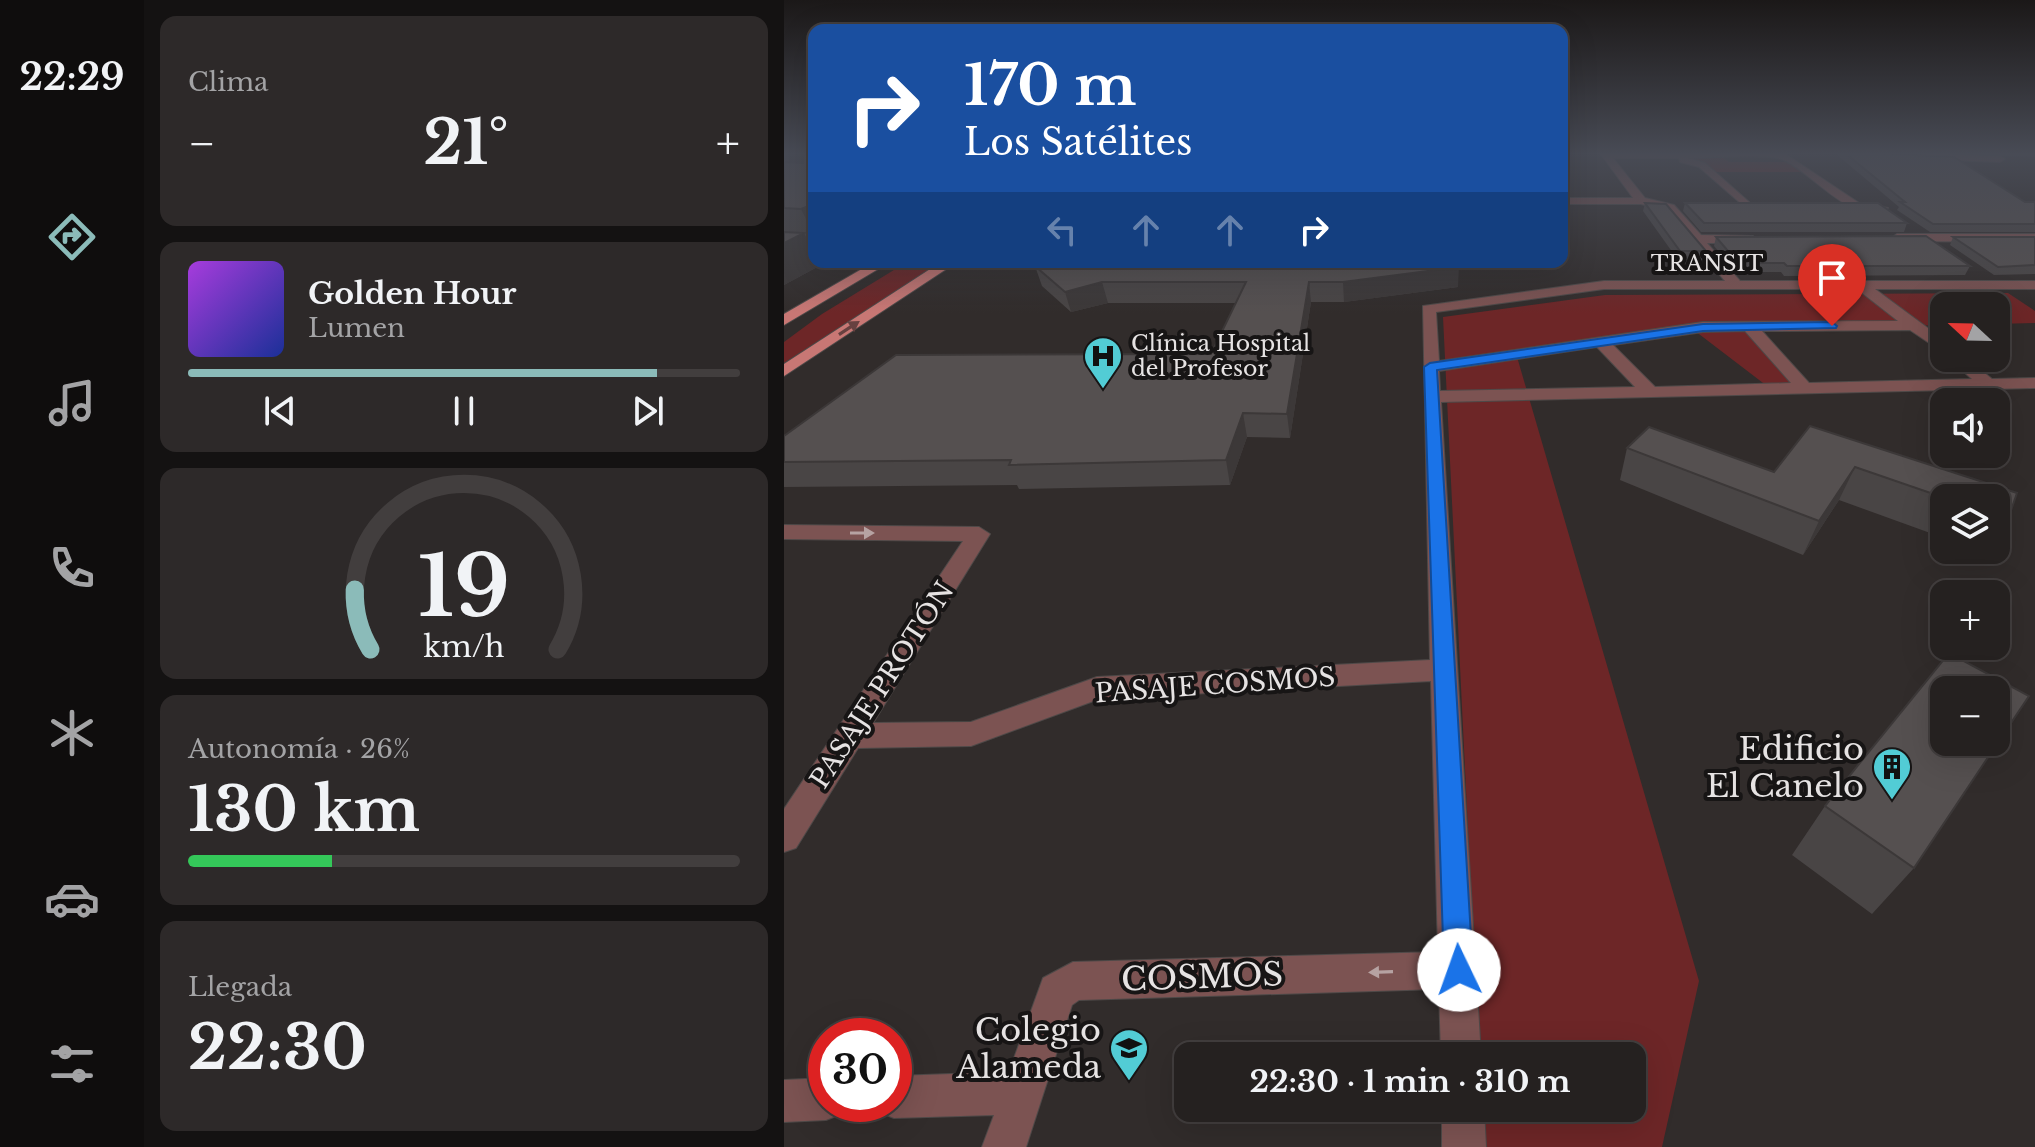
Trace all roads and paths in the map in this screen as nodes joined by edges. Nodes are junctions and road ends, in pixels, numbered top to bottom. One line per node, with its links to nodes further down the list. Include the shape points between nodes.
1 (1668, 207): 8 (street)
2 (1880, 207): 3 (street)
3 (1890, 214)
4 (1902, 222): 6 (street)
5 (1880, 238): 6 (street)
6 (1926, 238): 7 (street); 10 (street)
7 (2035, 238)
8 (1697, 239): 9 (street); 14 (street)
9 (1758, 239)
10 (1949, 254)
11 (873, 268): 18 (main road)
12 (941, 268): 24 (main road, one-way to 12)
13 (1972, 270): 16 (street)
14 (1736, 285): 15 (street, TRANSIT); 23 (street, TRANSIT, via 1604,285 1428,309)
15 (1860, 285): 16 (street, TRANSIT); 19 (street)
16 (1994, 285): 17 (street, TRANSIT)
17 (2035, 285)
18 (784, 320)
19 (1915, 325): 20 (street); 21 (street)
20 (1749, 326): 22 (street); 28 (street)
21 (1930, 337)
22 (1599, 340): 23 (street); 29 (street)
23 (1430, 367): 30 (street)
24 (784, 371)
25 (1973, 372): 26 (street)
26 (1987, 383): 27 (street); 28 (street)
27 (2035, 383)
28 (1804, 388): 29 (street)
29 (1650, 392): 30 (street)
30 (1431, 397): 32 (street)
31 (784, 532): 33 (street, PASAJE PROTÓN, one-way to 33, via 979,534)
32 (1445, 670): 33 (street, PASAJE COSMOS, via 1097,688 971,734); 35 (street)
33 (849, 736): 34 (street, PASAJE PROTÓN)
34 (784, 837)
35 (1459, 970): 36 (street); 37 (street, COSMOS, one-way to 37, via 1073,981 1057,992)
36 (1461, 1042)
37 (1021, 1093): 38 (street); 42 (street, COSMOS)
38 (912, 1096)
39 (808, 1100): 40 (street)
40 (784, 1101)
41 (1463, 1122): 43 (street)
42 (1004, 1147)
43 (1464, 1147)

